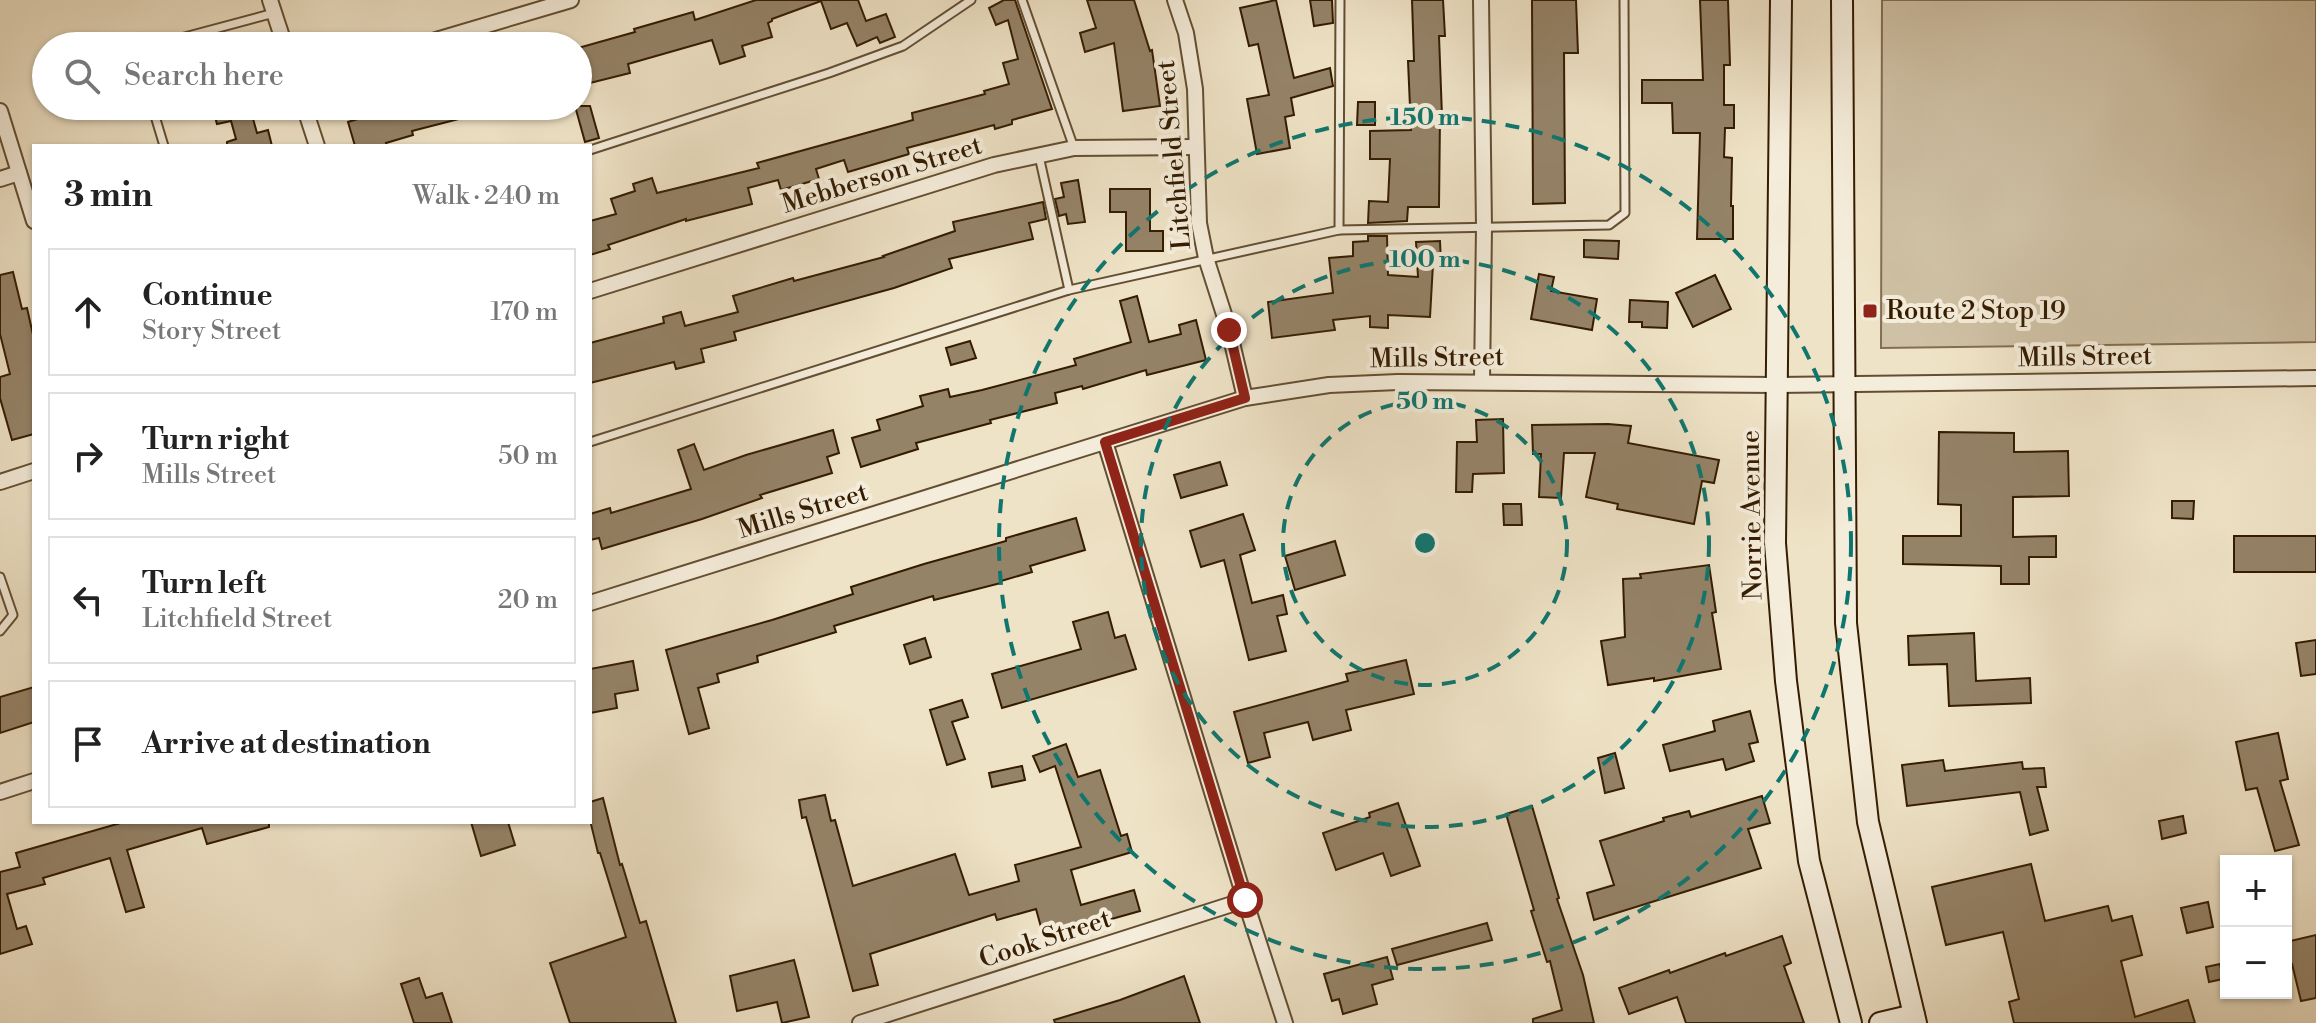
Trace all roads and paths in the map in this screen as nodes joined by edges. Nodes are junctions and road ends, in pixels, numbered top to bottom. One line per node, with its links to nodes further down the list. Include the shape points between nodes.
1 (571, 0): 13 (street)
2 (971, 0): 21 (lane, via 903,46)
3 (1022, 0): 20 (lane)
4 (1175, 0): 19 (street, Litchfield Street, via 1195,89)
5 (1340, 0): 27 (lane)
6 (1481, 0): 26 (street)
7 (1624, 0): 26 (lane, via 1625,213 1609,225)
8 (1781, 0): 34 (main road, Norrie Avenue)
9 (1842, 0): 33 (main road)
10 (272, 6): 11 (lane); 12 (street)
11 (193, 32)
12 (280, 32)
13 (463, 32)
14 (0, 111): 23 (street)
15 (156, 120): 17 (lane)
16 (309, 120): 18 (street)
17 (163, 144)
18 (316, 144)
19 (1196, 147): 20 (street, Mebberson Street); 28 (street, Litchfield Street)
20 (1074, 148): 22 (street, Mebberson Street)
21 (592, 149)
22 (1039, 155): 29 (street, Mebberson Street); 30 (lane)
23 (19, 173): 24 (street); 25 (street)
24 (0, 179)
25 (32, 215)
26 (1484, 227): 27 (lane); 32 (street)
27 (1339, 230): 28 (lane)
28 (1206, 258): 30 (lane); 35 (street, Litchfield Street)
29 (592, 290)
30 (1069, 290): 36 (lane)
31 (2316, 378): 33 (street, Mills Street)
32 (1482, 381): 34 (street, Mills Street); 35 (street, Mills Street, via 1329,385)
33 (1845, 384): 34 (street, Mills Street); 46 (main road, via 1847,638 1868,822)
34 (1777, 385): 49 (main road, Norrie Avenue, via 1775,543 1786,681 1809,861)
35 (1245, 398): 37 (street, Mills Street)
36 (592, 441)
37 (1105, 442): 41 (street, Mills Street); 45 (street)
38 (32, 472): 39 (street)
39 (0, 482)
40 (0, 577): 42 (lane, via 13,615)
41 (592, 602)
42 (0, 631)
43 (32, 782): 44 (street)
44 (0, 792)
45 (1245, 900): 47 (street, Cook Street); 48 (street)
46 (1915, 1019): 50 (main road)
47 (860, 1023)
48 (1285, 1023)
49 (1851, 1023)
50 (1880, 1023)

